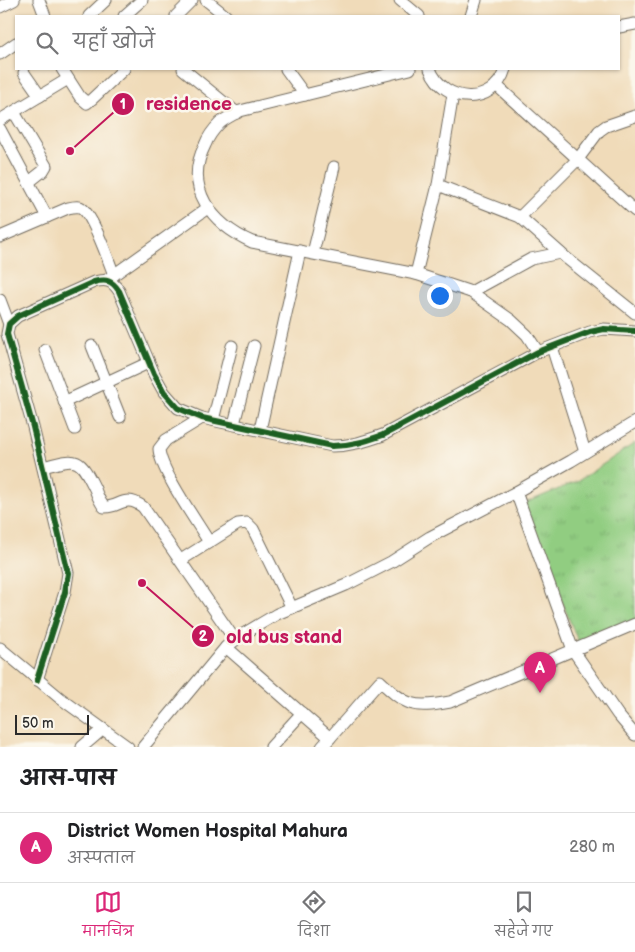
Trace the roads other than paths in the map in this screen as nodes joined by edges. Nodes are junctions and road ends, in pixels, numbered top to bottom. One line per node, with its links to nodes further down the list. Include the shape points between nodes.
1 (14, 0): 9 (street)
2 (39, 0): 10 (street)
3 (106, 0): 11 (street)
4 (142, 0): 12 (street)
5 (192, 0): 13 (street)
6 (206, 0): 14 (street)
7 (400, 0): 15 (street)
8 (476, 0): 16 (street)
9 (0, 7)
10 (44, 15)
11 (90, 15)
12 (125, 15)
13 (177, 15)
14 (225, 15)
15 (417, 15)
16 (471, 15)
17 (635, 24): 18 (street)
18 (620, 27)
19 (15, 44): 20 (street)
20 (0, 54)
21 (123, 70): 27 (street, via 86,103)
22 (184, 70): 34 (street)
23 (287, 70): 31 (street)
24 (406, 70): 31 (street)
25 (431, 70): 30 (street, via 437,82)
26 (504, 70): 29 (street)
27 (66, 72): 32 (street)
28 (24, 73): 32 (street)
29 (496, 85): 30 (street, via 472,97); 38 (street)
30 (453, 94): 41 (street)
31 (305, 95): 34 (street)
32 (40, 96): 33 (street)
33 (14, 112): 36 (street); 40 (street, via 46,166)
34 (237, 113): 42 (street, via 220,122 198,157 197,185)
35 (635, 116): 38 (street, via 599,131)
36 (0, 120)
37 (0, 129): 40 (street)
38 (578, 159): 43 (street); 45 (street)
39 (334, 167): 49 (street)
40 (29, 182): 44 (street)
41 (438, 185): 45 (street); 50 (street)
42 (209, 207): 47 (street, via 214,216 252,242); 51 (street)
43 (635, 211)
44 (47, 217): 46 (street); 51 (street, via 68,208 78,206 83,209 91,219)
45 (520, 218): 48 (street)
46 (0, 237)
47 (300, 251): 49 (street); 71 (street)
48 (560, 253): 52 (street, via 531,259); 54 (street)
49 (313, 254): 50 (street)
50 (416, 274): 52 (street)
51 (111, 278): 55 (street, via 90,283 18,316); 63 (street)
52 (471, 292): 62 (street, via 511,320 527,335)
53 (0, 300): 55 (street)
54 (635, 313)
55 (9, 324): 73 (street, via 7,334)
56 (635, 331): 60 (street, via 590,332)
57 (92, 346): 64 (street)
58 (232, 346): 67 (street)
59 (254, 346): 69 (street)
60 (552, 347): 62 (street); 72 (street)
61 (45, 350): 65 (street)
62 (538, 352): 71 (street, via 384,435 363,442 332,446)
63 (148, 363): 64 (street); 67 (street, via 170,401 178,408)
64 (106, 383): 65 (street); 66 (street)
65 (64, 402): 70 (street)
66 (120, 417)
67 (207, 419): 69 (street); 75 (street, via 166,440 159,449 176,489)
68 (635, 422): 72 (street)
69 (234, 424): 71 (street)
70 (75, 429)
71 (260, 430)
72 (585, 452): 74 (street)
73 (43, 467): 76 (street, via 75,461 87,473 102,505 108,507 128,500 136,502 149,514); 82 (street, via 68,573)
74 (516, 492): 77 (street, via 346,585); 81 (street)
75 (209, 542): 76 (street); 77 (street, via 238,524 250,525)
76 (180, 560): 79 (street)
77 (292, 608): 79 (street, via 256,625)
78 (635, 624): 81 (street)
79 (231, 644): 83 (street); 90 (street)
80 (0, 648): 82 (street)
81 (573, 650): 85 (street); 87 (street, via 450,702 428,706 407,702 380,681)
82 (37, 680): 84 (street)
83 (302, 713): 87 (street); 91 (street)
84 (102, 729): 86 (street); 88 (street)
85 (635, 735)
86 (116, 742): 89 (street)
87 (326, 743)
88 (82, 747)
89 (128, 747)
90 (143, 747)
91 (271, 747)

